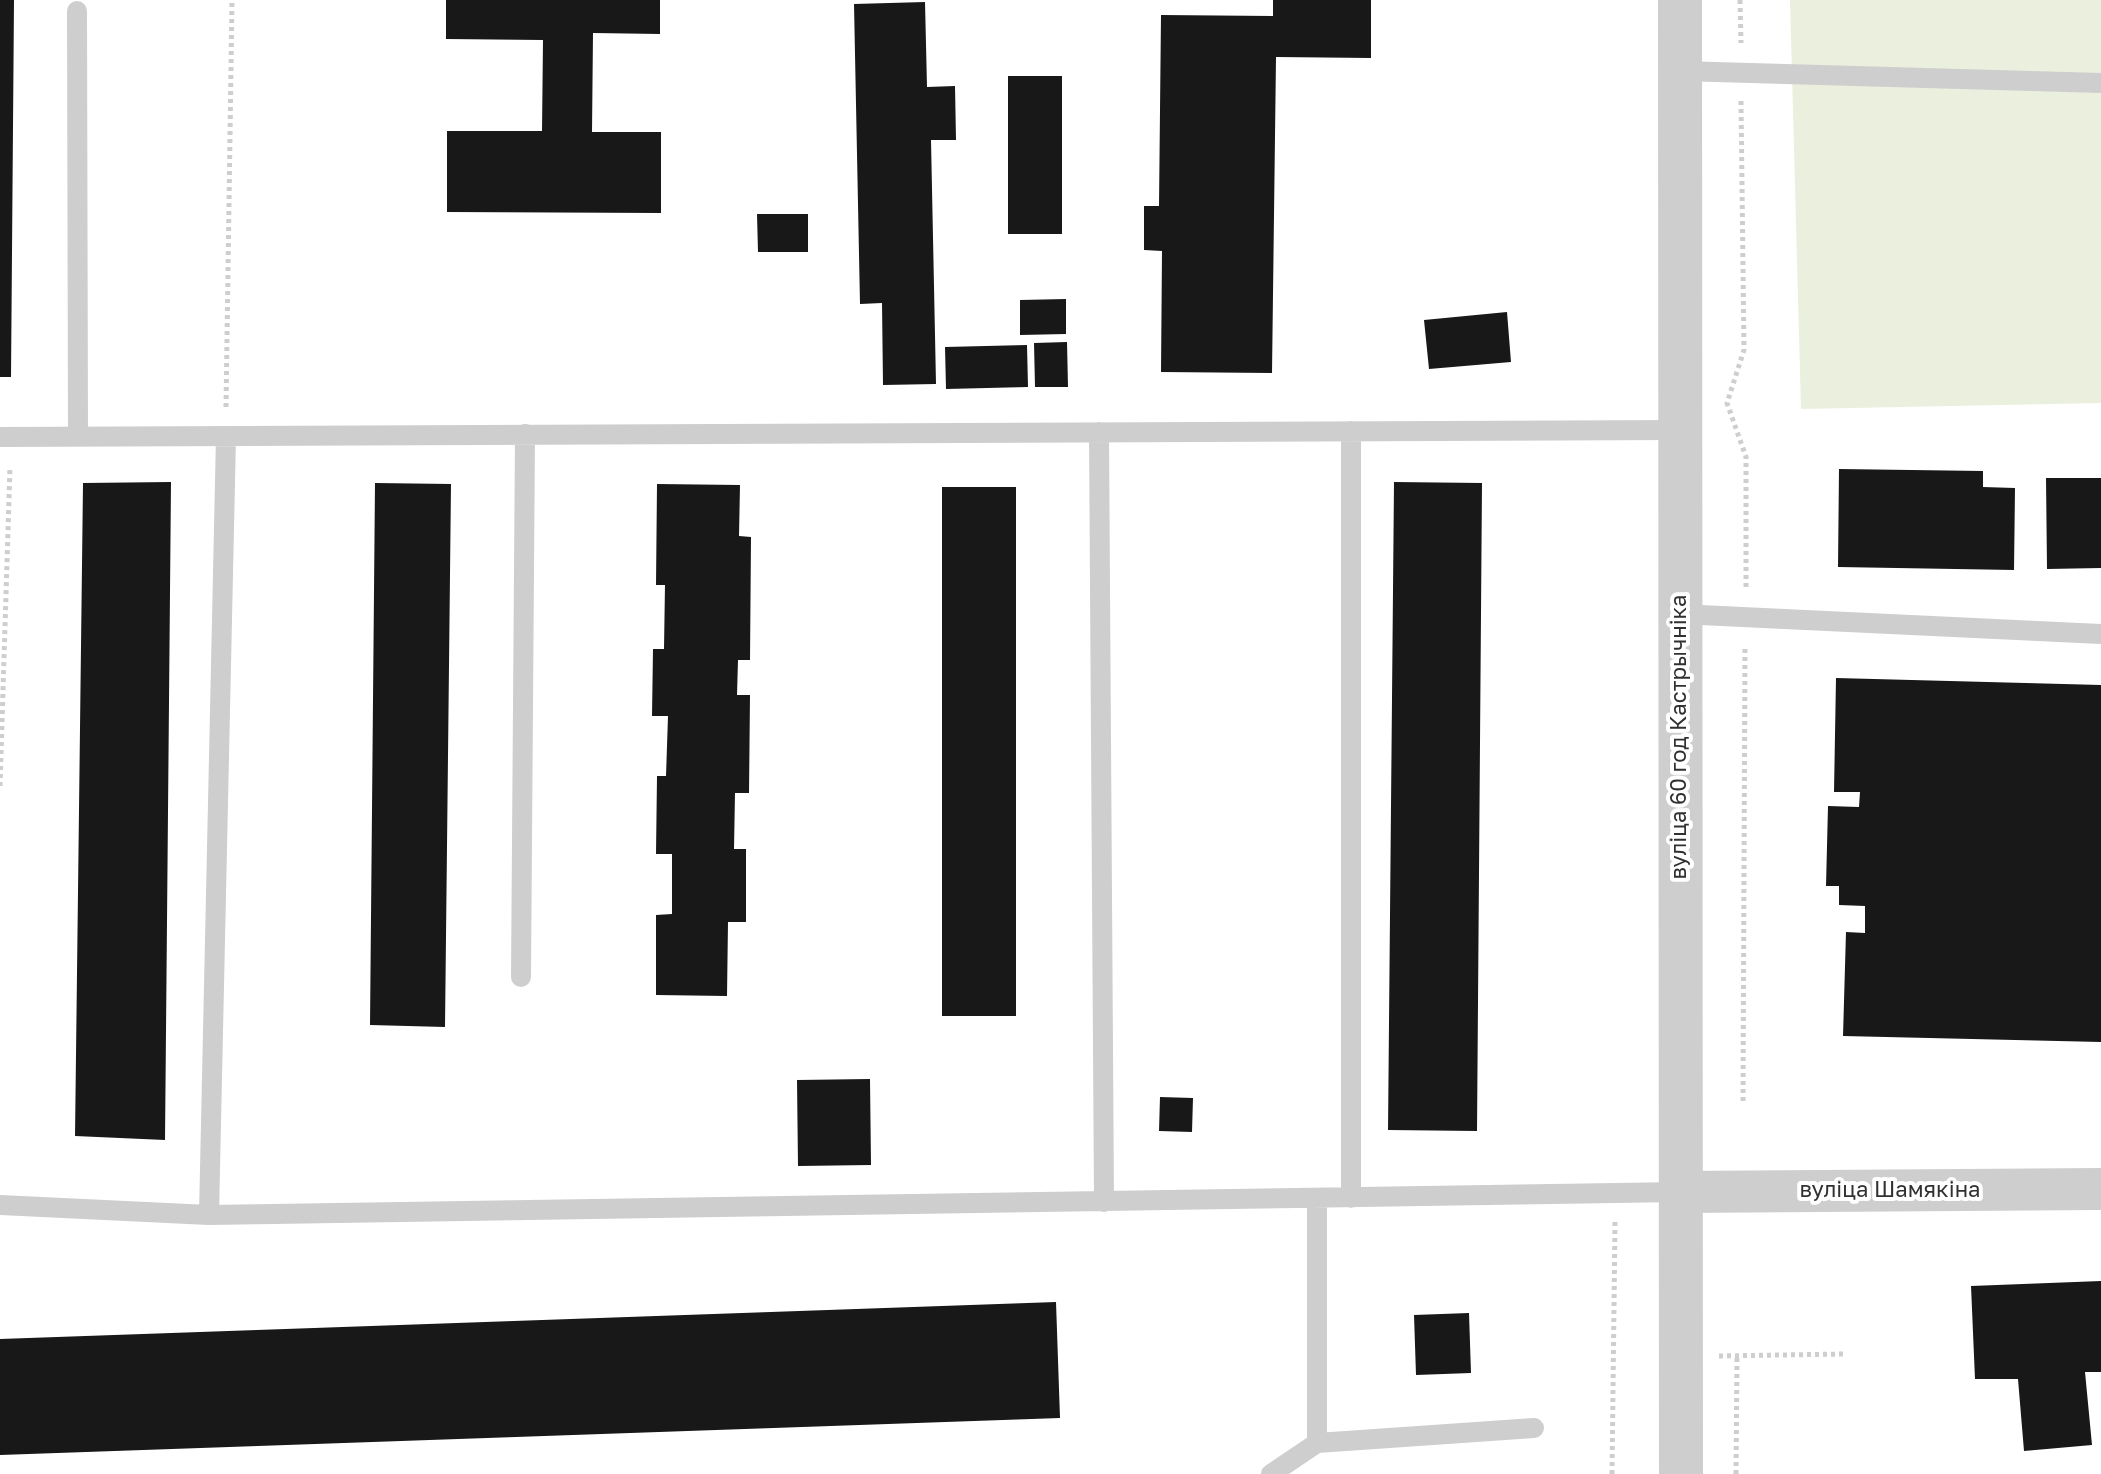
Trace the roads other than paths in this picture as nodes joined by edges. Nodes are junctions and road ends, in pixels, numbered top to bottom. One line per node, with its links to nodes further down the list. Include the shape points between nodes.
1 (1680, 0): 3 (street, вуліца 60 год Кастрычніка)
2 (77, 11): 9 (lane)
3 (1680, 71): 4 (lane); 5 (street, вуліца 60 год Кастрычніка)
4 (2101, 83)
5 (1680, 430): 6 (lane); 12 (street, вуліца 60 год Кастрычніка)
6 (1351, 431): 7 (lane); 17 (lane)
7 (1099, 432): 8 (lane); 19 (lane)
8 (525, 434): 10 (lane); 14 (lane)
9 (78, 436): 10 (lane); 11 (lane)
10 (226, 436): 21 (lane)
11 (5, 437)
12 (1679, 614): 13 (lane); 16 (street, вуліца 60 год Кастрычніка)
13 (2101, 634)
14 (521, 977)
15 (2101, 1189): 16 (street, вуліца Шамякіна)
16 (1679, 1192): 17 (lane); 25 (street, вуліца 60 год Кастрычніка)
17 (1351, 1198): 18 (lane)
18 (1317, 1199): 19 (lane); 23 (lane)
19 (1104, 1202): 21 (lane)
20 (0, 1205): 21 (lane)
21 (209, 1215)
22 (1534, 1428): 23 (lane)
23 (1317, 1443): 24 (lane)
24 (1271, 1474)
25 (1681, 1474)

